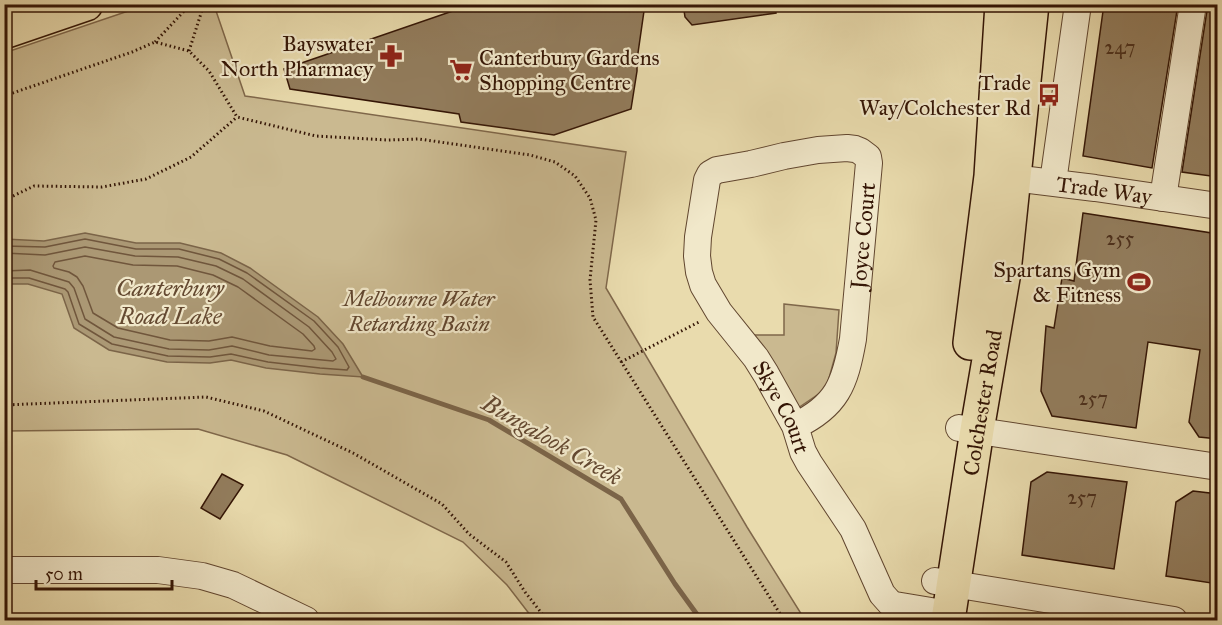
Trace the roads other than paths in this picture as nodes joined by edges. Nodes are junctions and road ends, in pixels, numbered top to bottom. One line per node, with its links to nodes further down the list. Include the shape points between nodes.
1 (86, 4): 6 (main road)
2 (1002, 4): 8 (main road, Colchester Road)
3 (1032, 4): 8 (main road, Colchester Road)
4 (1078, 4): 9 (street)
5 (1192, 4): 10 (street)
6 (4, 32)
7 (735, 167): 12 (street, Skye Court, via 717,170 707,180 697,256 699,272 719,312 756,358); 12 (street, Joyce Court, via 818,150 857,153 853,339 846,376 832,400)
8 (1003, 177): 9 (street, Trade Way); 13 (main road, Colchester Road, via 1004,272)
9 (1053, 182): 10 (street, Trade Way)
10 (1163, 198): 11 (street, Trade Way)
11 (1218, 206)
12 (795, 426): 16 (street, Skye Court, via 803,452 853,529 886,600 895,605)
13 (968, 429): 14 (street); 16 (main road, Colchester Road)
14 (1218, 467)
15 (4, 570): 17 (street, via 158,570 202,576 233,585)
16 (941, 605): 18 (street)
17 (306, 621)
18 (1174, 621)

